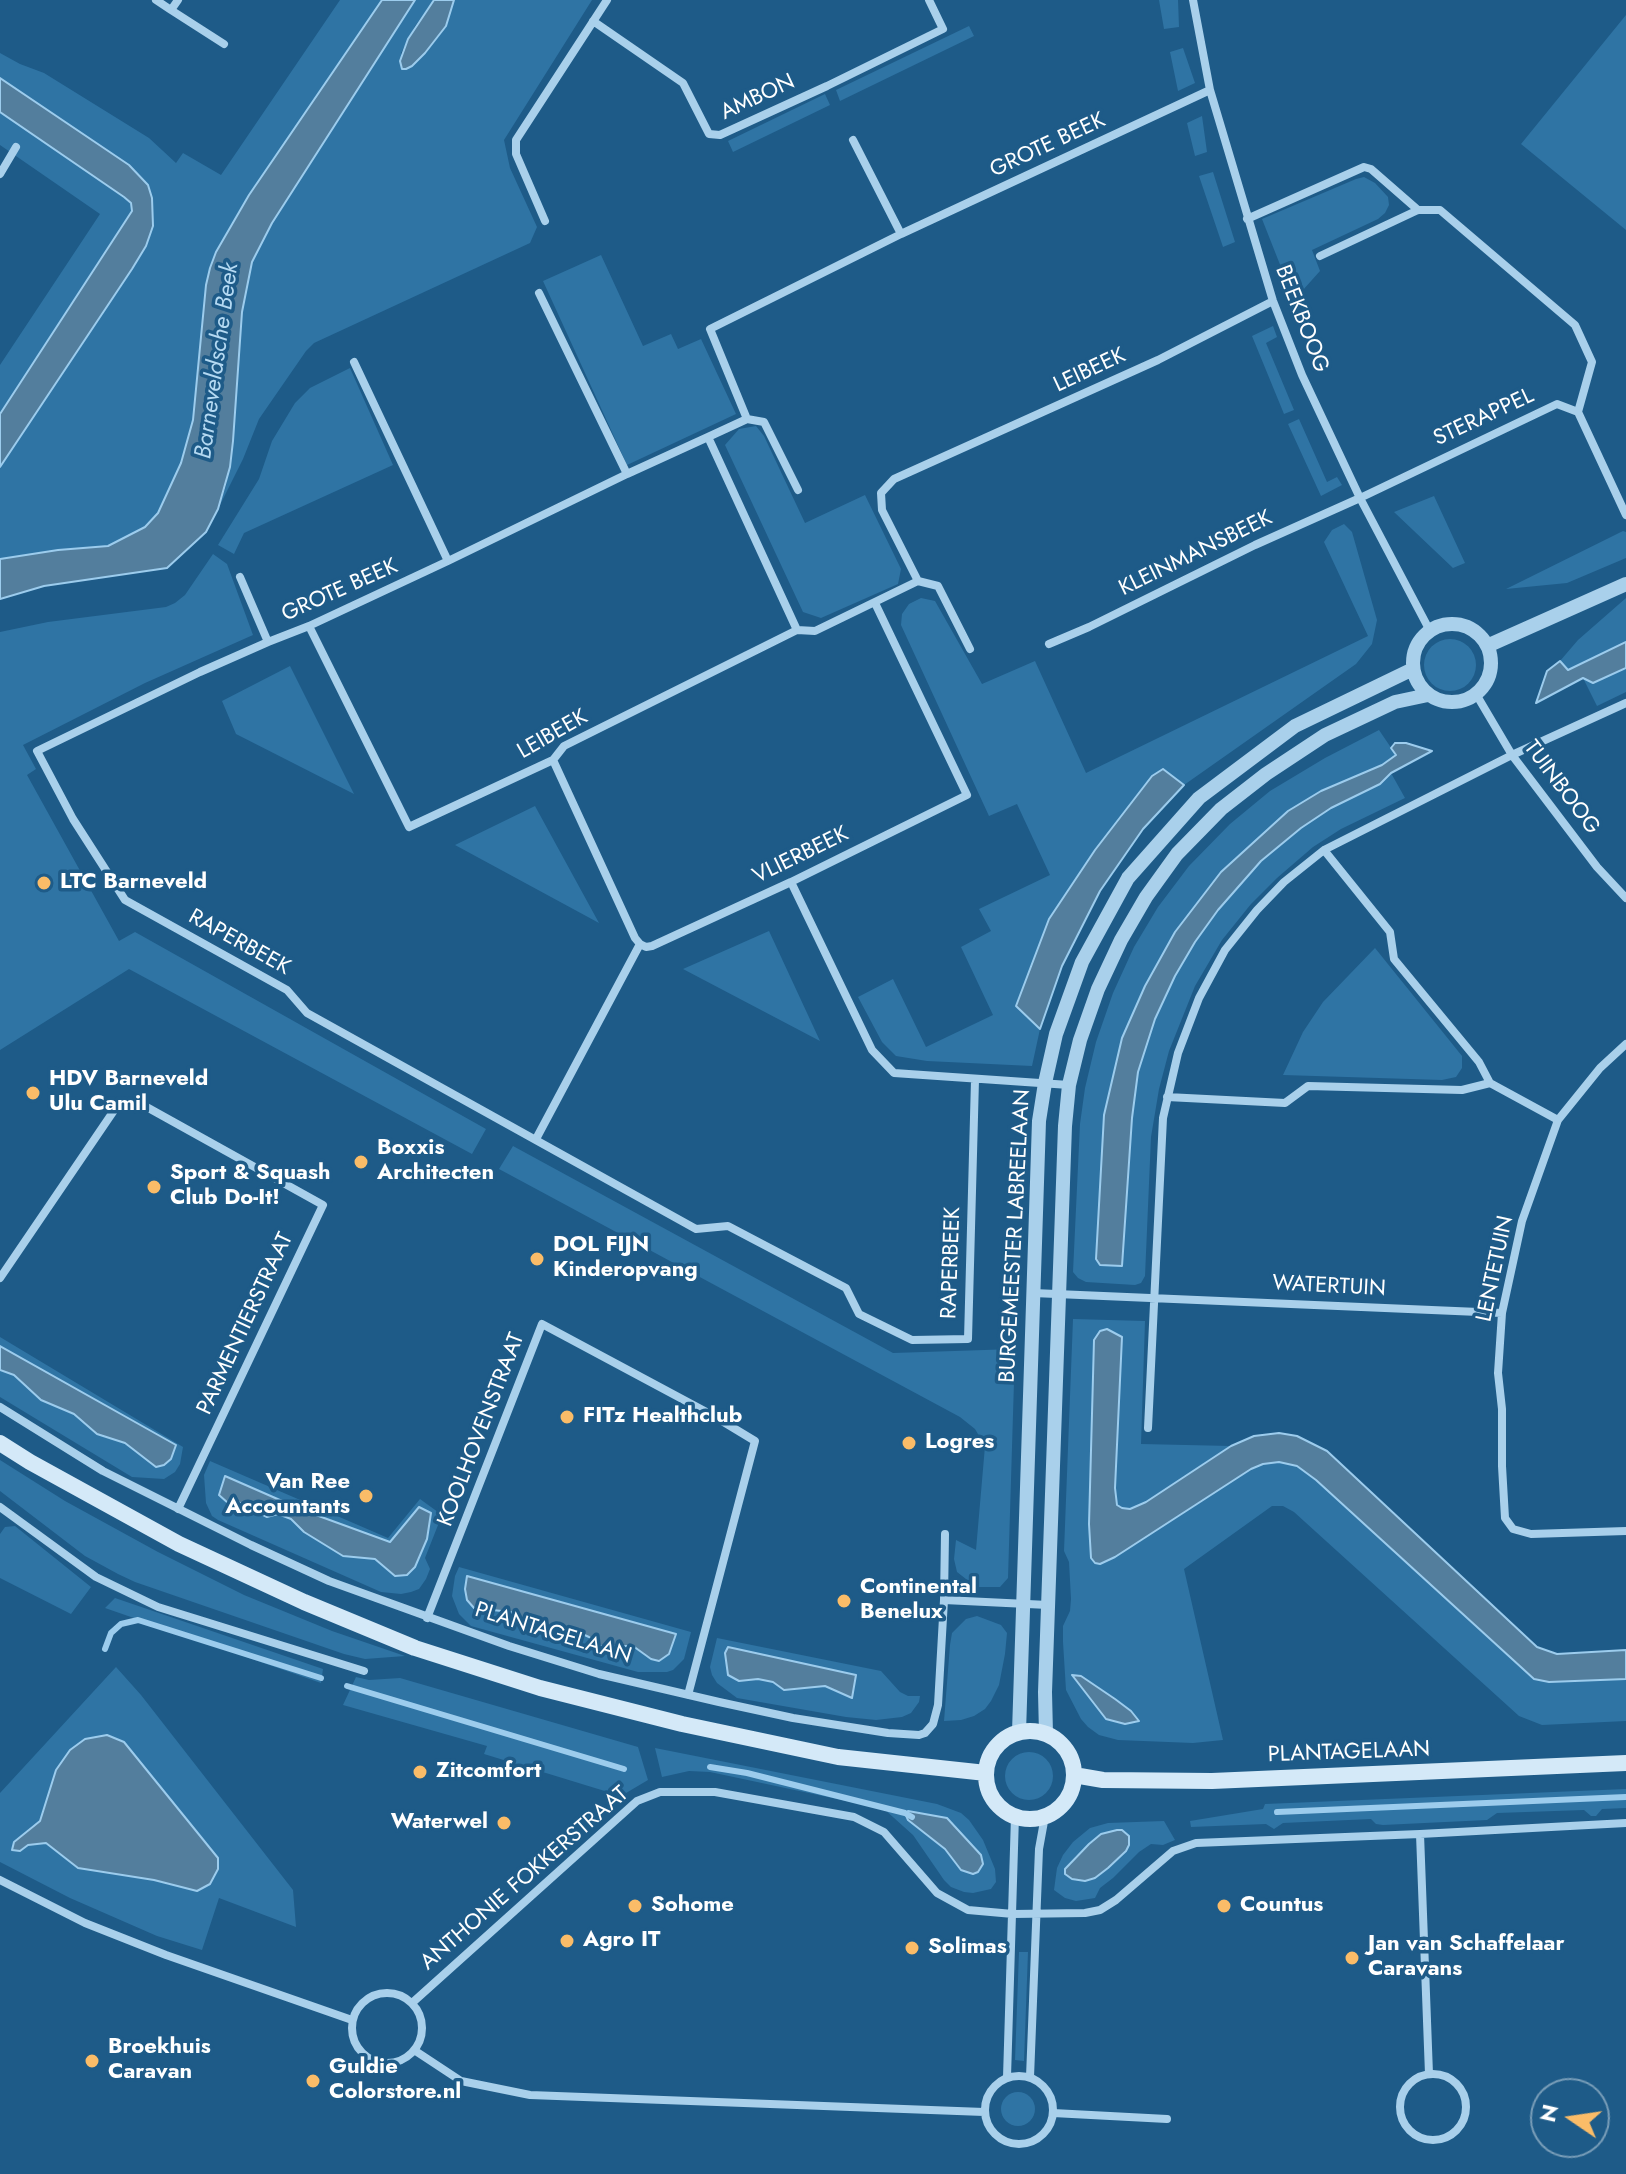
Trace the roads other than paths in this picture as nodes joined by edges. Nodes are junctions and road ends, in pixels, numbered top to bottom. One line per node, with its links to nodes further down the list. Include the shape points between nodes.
1 (156, 0): 6 (street)
2 (178, 0): 6 (street)
3 (607, 0): 7 (street)
4 (929, 0): 7 (street, AMBON, via 943,29 720,135 709,134 683,83)
5 (1193, 0): 9 (street, BEEKBOOG)
6 (171, 10): 8 (street)
7 (593, 21): 15 (street, via 516,140 516,154)
8 (224, 44)
9 (1210, 90): 14 (street, BEEKBOOG); 16 (street, GROTE BEEK)
10 (853, 140): 16 (street)
11 (16, 147): 12 (street)
12 (0, 174)
13 (1418, 210): 14 (street, via 1364,167); 17 (street); 21 (street, via 1440,210 1575,325 1592,362)
14 (1247, 219): 19 (street, BEEKBOOG)
15 (545, 221)
16 (901, 234): 22 (street, GROTE BEEK, via 710,329)
17 (1320, 256)
18 (539, 293): 24 (street)
19 (1273, 301): 26 (street, BEEKBOOG); 30 (street, LEIBEEK, via 1158,360 894,479 881,493 882,510)
20 (354, 362): 28 (street)
21 (1578, 412): 26 (street, STERAPPEL, via 1557,404); 27 (street)
22 (747, 419): 23 (street, GROTE BEEK); 25 (street, GROTE BEEK, via 764,422)
23 (708, 437): 24 (street, GROTE BEEK); 34 (street)
24 (627, 474): 28 (street, GROTE BEEK)
25 (798, 490)
26 (1360, 498): 35 (street, BEEKBOOG); 37 (street, KLEINMANSBEEK)
27 (1626, 515)
28 (448, 561): 33 (street, GROTE BEEK)
29 (240, 577): 36 (street, GROTE BEEK)
30 (918, 581): 32 (street, LEIBEEK); 39 (street, LEIBEEK, via 938,586)
31 (1626, 584): 38 (street)
32 (875, 603): 34 (street, LEIBEEK, via 815,631); 47 (street, VLIERBEEK, via 967,795)
33 (309, 626): 36 (street, GROTE BEEK); 45 (street, LEIBEEK, via 409,827)
34 (797, 630): 45 (street, LEIBEEK, via 564,746)
35 (1430, 631): 38 (street, via 1455,624 1480,635); 40 (street, via 1416,648)
36 (268, 642): 57 (street, RAPERBEEK, via 37,751 73,819 125,900 287,990 307,1013)
37 (1049, 644)
38 (1487, 646): 41 (street, via 1490,672)
39 (970, 649)
40 (1413, 669): 42 (street); 52 (street, BURGEMEESTER LABREELAAN, via 1295,726 1199,798 1128,878 1082,962)
41 (1476, 694): 42 (street, via 1452,703); 44 (street, TUINBOOG)
42 (1428, 695): 54 (street, BURGEMEESTER LABREELAAN, via 1395,702 1325,735 1221,809 1177,854 1127,929 1098,989)
43 (1626, 703): 44 (street)
44 (1512, 755): 46 (street); 48 (street, TUINBOOG)
45 (553, 760): 49 (street)
46 (1324, 850): 53 (street, via 1390,932 1394,959 1479,1062); 55 (street, via 1284,882 1225,950 1199,998)
47 (791, 882): 49 (street, VLIERBEEK, via 652,946); 51 (street, via 872,1050 894,1073)
48 (1626, 898)
49 (640, 944): 57 (street)
50 (1626, 1044): 56 (street, LENTETUIN)
51 (975, 1080): 52 (street); 57 (street, RAPERBEEK, via 968,1339 912,1340 859,1314 846,1288 728,1226 696,1229)
52 (1045, 1083): 54 (street); 59 (street, BURGEMEESTER LABREELAAN)
53 (1490, 1083): 55 (street, via 1462,1090 1308,1086 1285,1103); 56 (street)
54 (1069, 1085): 60 (street, BURGEMEESTER LABREELAAN)
55 (1167, 1097): 61 (street)
56 (1558, 1120): 62 (street, LENTETUIN, via 1522,1221)
57 (536, 1139)
58 (0, 1278): 67 (street, PARMENTIERSTRAAT, via 115,1109 126,1103 143,1105 323,1205)
59 (1033, 1293): 60 (street, WATERTUIN); 71 (street, BURGEMEESTER LABREELAAN)
60 (1059, 1294): 61 (street, WATERTUIN); 72 (street, BURGEMEESTER LABREELAAN)
61 (1154, 1298): 62 (street, WATERTUIN); 64 (street)
62 (1502, 1313): 68 (street, LENTETUIN, via 1498,1373 1505,1518 1513,1529 1531,1534)
63 (0, 1407): 67 (street, PLANTAGELAAN, via 103,1471)
64 (1148, 1428)
65 (0, 1443): 79 (main road, via 179,1544 415,1648 540,1688 682,1724 838,1757)
66 (0, 1507): 74 (street, via 96,1577 158,1607)
67 (178, 1509): 73 (street, PLANTAGELAAN, via 329,1581)
68 (1626, 1531)
69 (945, 1534): 70 (street)
70 (944, 1600): 71 (street); 75 (street, PLANTAGELAAN, via 938,1705 925,1733 793,1718)
71 (1023, 1604): 72 (street); 76 (street, BURGEMEESTER LABREELAAN)
72 (1048, 1605): 77 (street, BURGEMEESTER LABREELAAN)
73 (427, 1618): 75 (street, PLANTAGELAAN, via 584,1669); 75 (street, KOOLHOVENSTRAAT, via 542,1324 755,1441)
74 (364, 1671)
75 (688, 1695)
76 (1019, 1732): 77 (main road); 79 (main road, via 1000,1743)
77 (1046, 1734): 80 (main road, via 1066,1750)
78 (1626, 1763): 80 (main road, PLANTAGELAAN, via 1212,1781)
79 (986, 1773): 81 (main road, via 993,1799)
80 (1074, 1775): 82 (main road, via 1063,1804)
81 (1015, 1816): 82 (main road); 86 (street)
82 (1045, 1816): 87 (street)
83 (1626, 1823): 84 (street, ANTHONIE FOKKERSTRAAT)
84 (1420, 1834): 87 (street, ANTHONIE FOKKERSTRAAT, via 1196,1843 1173,1851 1100,1910); 91 (street)
85 (0, 1880): 89 (street, via 85,1923)
86 (1013, 1914): 87 (street, ANTHONIE FOKKERSTRAAT); 88 (street, ANTHONIE FOKKERSTRAAT, via 968,1910 937,1893 884,1832 854,1817 715,1792 660,1792 637,1801); 92 (street)
87 (1037, 1915): 93 (street)
88 (412, 2003): 89 (street, via 393,1993 372,1996); 90 (street, via 421,2021)
89 (352, 2020): 90 (street, via 354,2041 367,2058 387,2064)
90 (414, 2050): 94 (street, via 461,2081 530,2095)
91 (1429, 2074): 91 (street, via 1403,2091 1400,2111 1417,2137 1438,2140 1458,2130 1465,2097 1451,2079)
92 (1007, 2077): 93 (street); 94 (street, via 990,2091)
93 (1030, 2077): 95 (street, via 1048,2091)
94 (984, 2112): 95 (street, via 993,2133 1013,2144 1035,2141)
95 (1053, 2113): 96 (street)
96 (1167, 2119)

